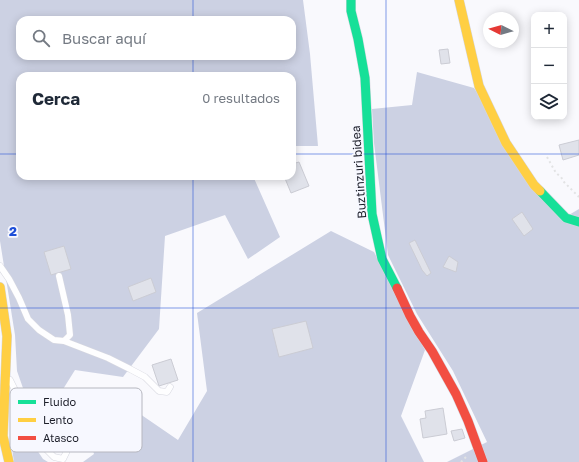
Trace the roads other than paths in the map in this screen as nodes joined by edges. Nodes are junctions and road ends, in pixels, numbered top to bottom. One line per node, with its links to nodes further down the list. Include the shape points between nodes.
1 (352, 0): 14 (street, Buztinzuri bidea, via 351,11 365,78 372,214 382,258 410,316 456,394)
2 (459, 0): 3 (street, via 479,86 506,143 534,185 566,218)
3 (579, 222)
4 (0, 266): 7 (lane, via 28,319 38,330 54,340)
5 (59, 276): 7 (lane, via 70,335)
6 (0, 287): 8 (street, via 6,336)
7 (64, 341): 9 (lane, via 130,369 145,377 159,391 167,392)
8 (5, 371): 10 (lane); 13 (street, via 3,436)
9 (170, 387)
10 (14, 388)
11 (49, 452): 12 (lane, via 54,457 63,459)
12 (66, 453)
13 (9, 462)
14 (483, 462)

